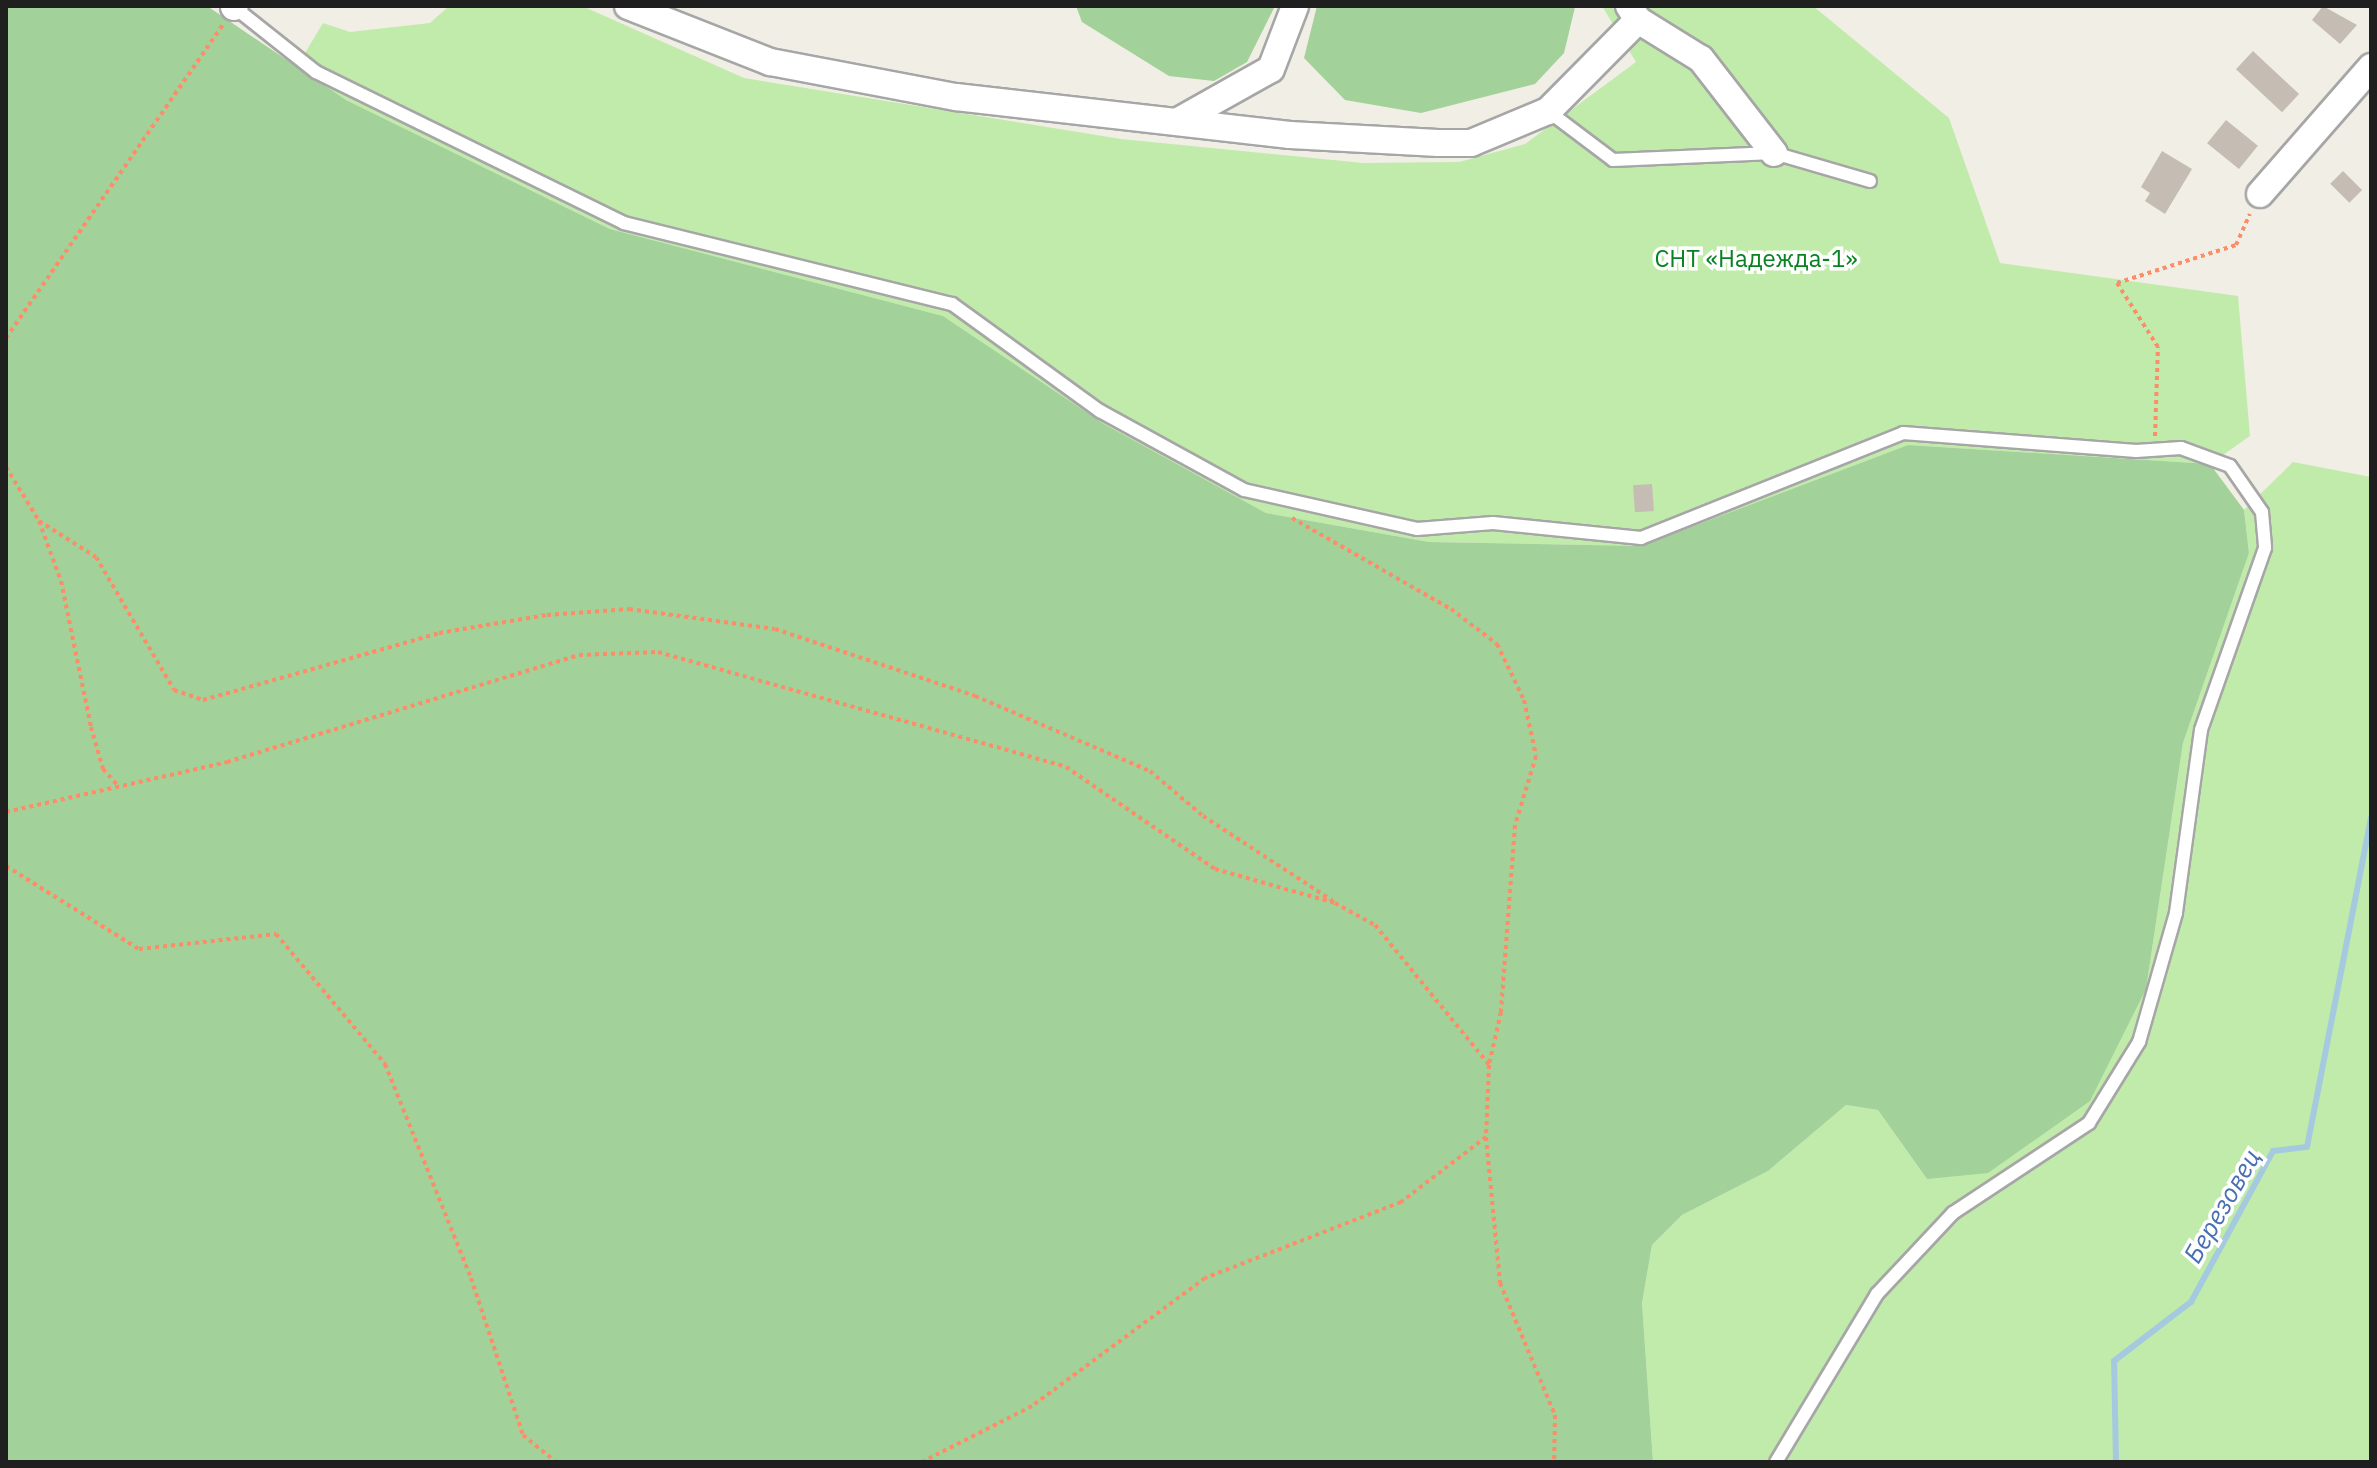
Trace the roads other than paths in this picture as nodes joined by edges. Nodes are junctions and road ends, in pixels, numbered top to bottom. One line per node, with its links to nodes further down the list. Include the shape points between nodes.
1 (628, 6): 7 (street, via 770,62 956,97)
2 (1295, 6): 7 (street, via 1271,69)
3 (235, 7): 11 (lane, via 316,72 624,223 952,304 1100,411 1258,493 1417,529 1493,523 1641,538 1903,433 2181,448 2230,466 2262,512 2265,548 2201,730 2176,913 2139,1042 2089,1123 1953,1213 1877,1294)
4 (1634, 13): 6 (street); 8 (street, via 1701,59)
5 (2371, 67): 10 (street)
6 (1548, 111): 7 (street, via 1471,143); 8 (lane, via 1613,160)
7 (1177, 121)
8 (1774, 153): 9 (lane)
9 (1870, 181)
10 (2260, 194)
11 (1776, 1462)

